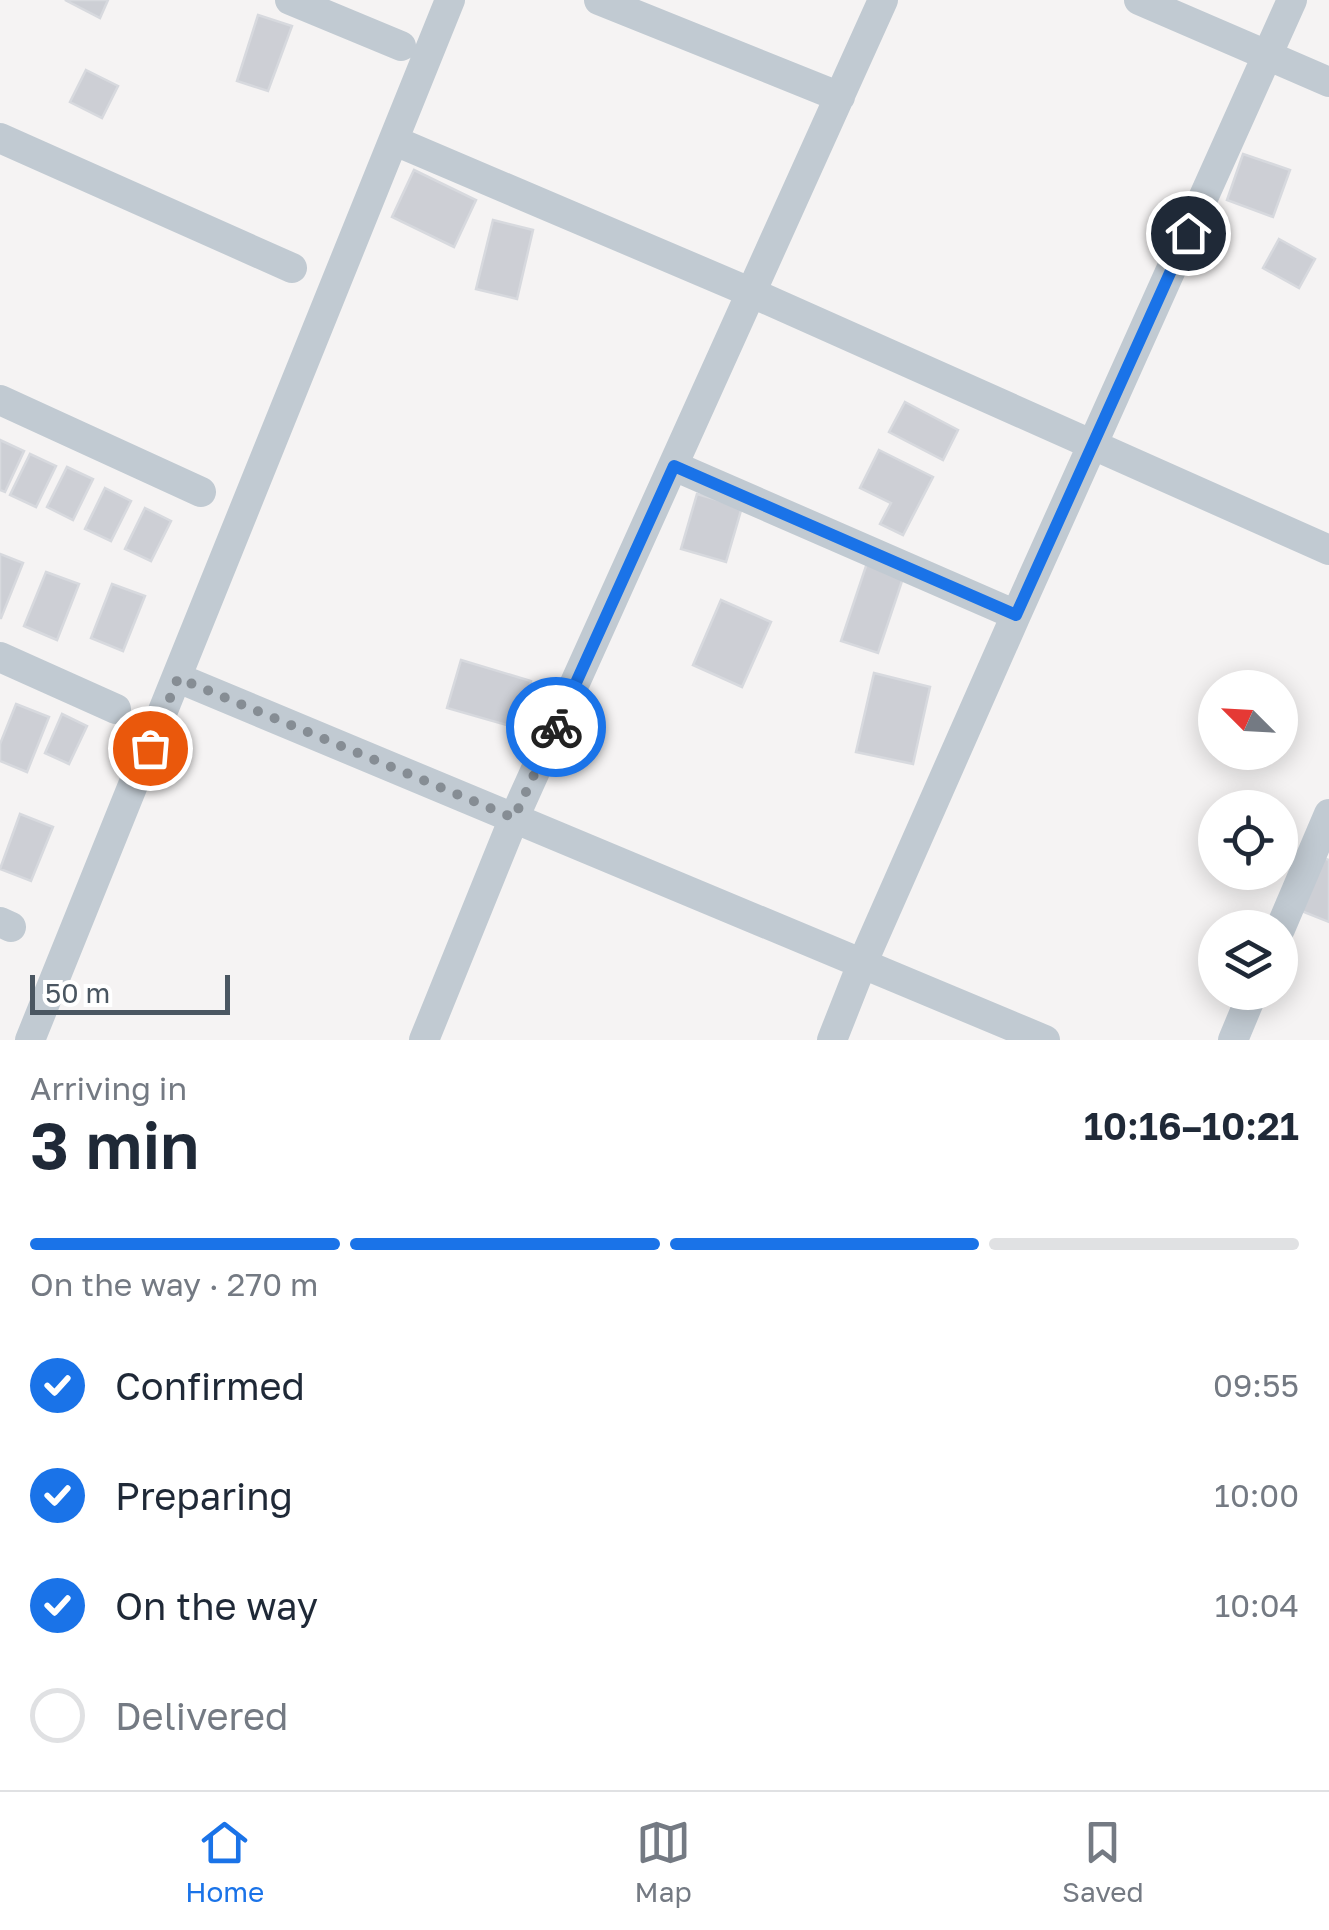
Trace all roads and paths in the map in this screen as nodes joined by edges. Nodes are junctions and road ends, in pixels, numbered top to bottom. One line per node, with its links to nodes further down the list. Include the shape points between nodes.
1 (290, 0): 7 (street)
2 (450, 0): 12 (street)
3 (599, 0): 10 (street)
4 (883, 0): 10 (street)
5 (1139, 0): 8 (street)
6 (1292, 0): 8 (street)
7 (400, 46)
8 (1267, 56): 9 (street); 16 (street)
9 (1329, 82)
10 (840, 97): 14 (street)
11 (0, 138): 13 (street)
12 (395, 141): 14 (street); 22 (street)
13 (292, 268)
14 (752, 293): 16 (street); 17 (street)
15 (0, 400): 18 (street)
16 (1094, 444): 19 (street); 20 (street)
17 (674, 466): 20 (street); 25 (street)
18 (201, 492)
19 (1329, 550)
20 (1016, 615): 27 (street)
21 (0, 657): 23 (street)
22 (178, 678): 25 (street); 29 (street)
23 (116, 709)
24 (1329, 814): 26 (street)
25 (514, 818): 27 (street); 30 (street)
26 (1288, 910)
27 (862, 964): 31 (street); 32 (street)
28 (1246, 1010): 33 (street)
29 (30, 1040)
30 (424, 1040)
31 (832, 1040)
32 (1045, 1040)
33 (1233, 1040)

